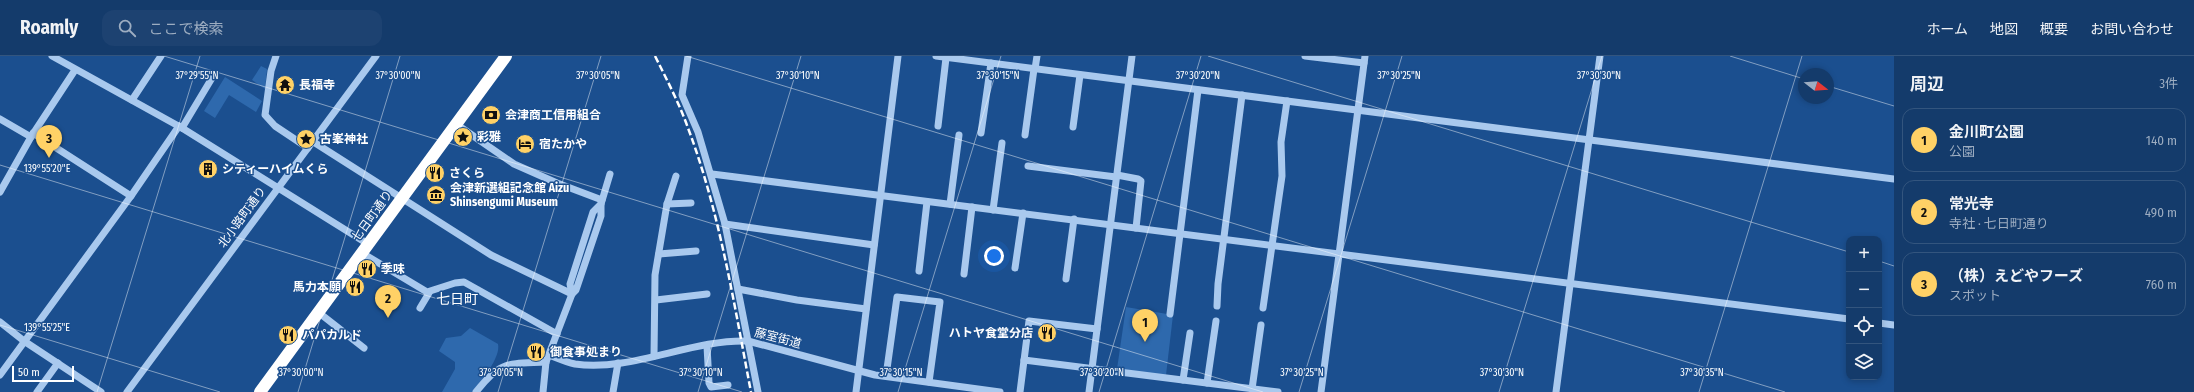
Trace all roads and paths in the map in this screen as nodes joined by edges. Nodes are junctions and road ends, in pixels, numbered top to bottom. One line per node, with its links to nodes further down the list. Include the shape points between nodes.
1 (52, 56): 19 (street)
2 (161, 56): 25 (street)
3 (276, 56): 40 (street, via 271,70 265,115 275,126)
4 (376, 56): 38 (street, 北小路町通り)
5 (506, 56): 29 (highway, 七日町通り)
6 (688, 56): 43 (street, via 682,95)
7 (898, 56): 50 (street)
8 (936, 56): 14 (street)
9 (1037, 56): 18 (street)
10 (1132, 56): 22 (street)
11 (1305, 56): 13 (street)
12 (1600, 56): 37 (street)
13 (1315, 57): 16 (street)
14 (946, 58): 15 (street); 30 (street)
15 (968, 58): 17 (street)
16 (1364, 60): 27 (street)
17 (992, 61): 18 (street); 33 (street)
18 (1034, 69): 20 (street); 36 (street)
19 (75, 70): 25 (street); 34 (street)
20 (1080, 75): 22 (street); 32 (street)
21 (212, 78): 31 (street)
22 (1129, 81): 23 (street); 45 (street)
23 (1198, 90): 24 (street); 64 (street)
24 (1242, 96): 26 (street); 65 (street)
25 (132, 100): 31 (street)
26 (1287, 101): 27 (street); 67 (street, via 1281,142 1282,176)
27 (1358, 110): 37 (street); 71 (street)
28 (0, 119): 34 (street)
29 (456, 124): 51 (highway, 七日町通り); 52 (street, via 514,164)
30 (938, 126)
31 (180, 127): 47 (street); 49 (street)
32 (1073, 127)
33 (981, 133)
34 (32, 135): 48 (street); 49 (street)
35 (959, 135): 56 (street)
36 (1025, 135)
37 (1589, 140): 46 (street); 76 (street)
38 (312, 141): 40 (street, 北小路町通り); 51 (street)
39 (1002, 143): 58 (street)
40 (308, 148): 47 (street, 北小路町通り)
41 (1028, 166): 45 (street)
42 (610, 174): 52 (street)
43 (712, 174): 50 (street); 61 (street)
44 (676, 176): 55 (street)
45 (1117, 176): 62 (street); 63 (street, via 1138,179 1141,182)
46 (1894, 179)
47 (277, 188): 68 (street); 118 (street, 北小路町通り)
48 (0, 192)
49 (131, 196): 97 (street)
50 (880, 196): 53 (street); 66 (street)
51 (402, 198): 68 (highway, 七日町通り); 79 (street, via 491,255)
52 (602, 202): 79 (street, via 593,212 570,284)
53 (927, 202): 56 (street); 73 (street)
54 (691, 203): 55 (street)
55 (666, 204): 70 (street)
56 (950, 204): 57 (street)
57 (972, 207): 58 (street); 74 (street)
58 (993, 210): 59 (street)
59 (1023, 213): 60 (street); 72 (street)
60 (1074, 219): 62 (street); 75 (street)
61 (725, 224): 66 (street); 77 (street)
62 (1110, 224): 63 (street); 94 (street)
63 (1136, 228): 64 (street)
64 (1179, 233): 65 (street); 87 (street)
65 (1223, 239): 67 (street); 82 (street)
66 (874, 245): 85 (street)
67 (1272, 245): 71 (street); 84 (street)
68 (365, 248): 78 (street); 86 (highway, 七日町通り)
69 (696, 251): 70 (street)
70 (659, 254): 81 (street, via 655,275)
71 (1339, 254): 76 (street); 129 (street)
72 (1015, 268)
73 (919, 271)
74 (964, 274)
75 (1066, 279)
76 (1571, 283): 88 (street); 130 (street)
77 (738, 289): 85 (street); 98 (street)
78 (429, 293): 83 (street); 96 (street, via 464,282)
79 (572, 294): 96 (street)
80 (707, 294): 81 (street)
81 (656, 300): 101 (street)
82 (1217, 306)
83 (420, 308)
84 (1263, 308)
85 (866, 309): 107 (street)
86 (318, 312): 100 (street); 119 (highway, 七日町通り)
87 (1170, 314)
88 (1846, 319)
89 (1216, 321): 112 (street)
90 (0, 322): 97 (street)
91 (1882, 323): 93 (street)
92 (1261, 324): 114 (street)
93 (1894, 325)
94 (1097, 329): 103 (street, via 1029,321); 106 (street)
95 (1190, 333): 110 (street)
96 (557, 334): 102 (street)
97 (24, 341): 104 (street); 108 (street)
98 (748, 341): 99 (street, 藤室街道); 107 (street, 藤室街道); 123 (street)
99 (707, 346): 101 (street, 藤室街道); 113 (street, via 709,384 711,387)
100 (364, 348)
101 (654, 356): 105 (street, 藤室街道)
102 (548, 358): 105 (street, 藤室街道, via 576,364); 120 (street, via 498,368); 121 (street)
103 (1024, 360): 106 (street); 126 (street)
104 (58, 363): 116 (street); 117 (street)
105 (618, 363): 122 (street)
106 (1092, 368): 110 (street); 127 (street)
107 (858, 371): 109 (street, 藤室街道); 124 (street)
108 (0, 375)
109 (886, 376): 111 (street, 藤室街道); 111 (street, via 897,297 940,302)
110 (1183, 380): 112 (street)
111 (929, 382): 115 (street, 藤室街道)
112 (1208, 383): 114 (street)
113 (728, 385)
114 (1252, 389): 128 (street)
115 (969, 390): 125 (street, 藤室街道)
116 (37, 392)
117 (101, 392)
118 (127, 392)
119 (260, 392)
120 (476, 392)
121 (544, 392)
122 (613, 392)
123 (758, 392)
124 (856, 392)
125 (1000, 392)
126 (1020, 392)
127 (1089, 392)
128 (1278, 392)
129 (1321, 392)
130 (1556, 392)

